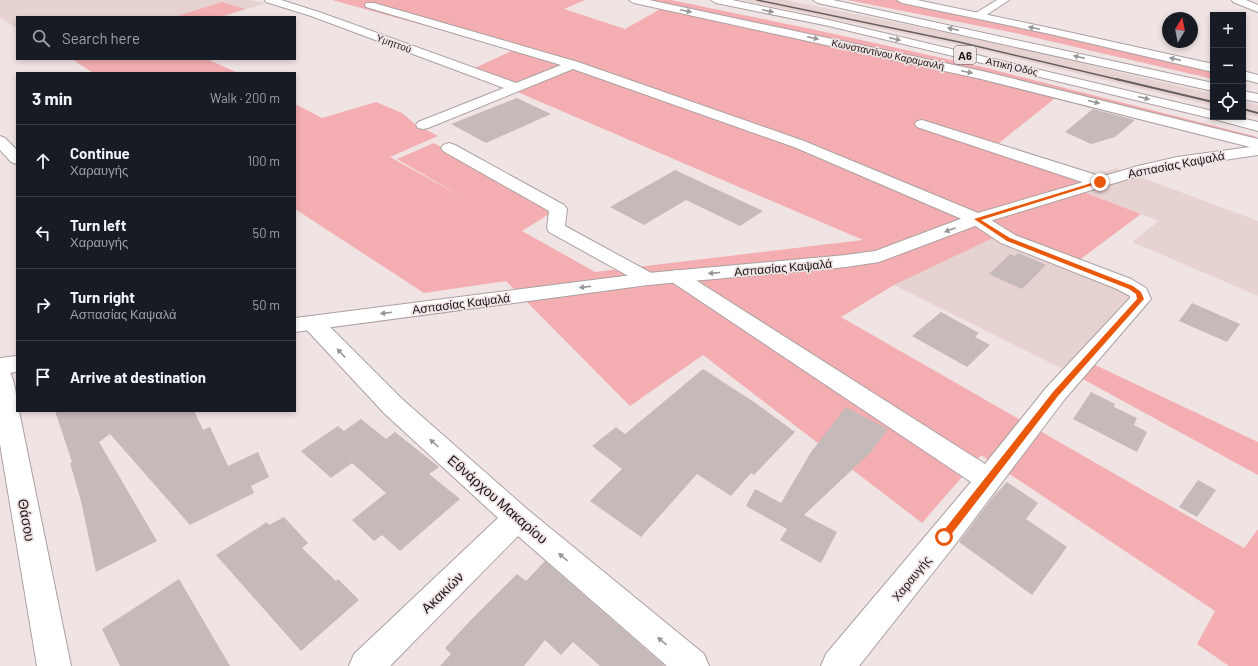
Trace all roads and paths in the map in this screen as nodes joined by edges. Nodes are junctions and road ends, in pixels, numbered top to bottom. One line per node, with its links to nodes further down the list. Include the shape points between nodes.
1 (270, 0): 16 (main road, Υμηττού)
2 (634, 0): 24 (main road, Κωνσταντίνου Καραμανλή, one-way to 24, via 982,75)
3 (716, 0): 19 (main road, Αττική Οδός / Α6, one-way to 19, via 829,23)
4 (818, 0): 15 (main road, Αττική Οδός / Α6, one-way to 4)
5 (902, 0): 10 (main road)
6 (1004, 0): 10 (main road)
7 (1237, 0): 9 (main road)
8 (370, 5): 11 (main road)
9 (1258, 8)
10 (978, 16): 12 (main road, one-way to 10)
11 (573, 65): 16 (main road); 32 (main road, via 799,144)
12 (1210, 67)
13 (1246, 76): 14 (main road)
14 (1258, 79)
15 (1210, 86)
16 (517, 88): 22 (main road)
17 (1246, 96): 18 (main road)
18 (1258, 98)
19 (1210, 114)
20 (1231, 120): 23 (main road)
21 (922, 124): 31 (main road)
22 (423, 126)
23 (1258, 127)
24 (1200, 129): 26 (main road, Κωνσταντίνου Καραμανλή); 29 (main road, via 1220,145)
25 (0, 141): 30 (main road)
26 (1258, 144)
27 (449, 148): 34 (main road, via 558,209 556,228)
28 (1258, 150): 29 (main road, Ασπασίας Καψαλά)
29 (1220, 155): 31 (main road, Ασπασίας Καψαλά, via 1144,169)
30 (16, 158)
31 (1100, 182): 32 (main road, Ασπασίας Καψαλά)
32 (977, 219): 33 (main road, Ασπασίας Καψαλά, one-way to 33, via 879,256); 39 (main road, Χαραυγής, via 1008,240 1124,284 1136,290 1140,296 1055,394)
33 (676, 276): 34 (main road, Ασπασίας Καψαλά); 39 (main road)
34 (648, 279): 35 (main road, Ασπασίας Καψαλά, one-way to 35)
35 (304, 324): 40 (main road, Εθνάρχου Μακαρίου, one-way to 35)
36 (16, 364): 37 (main road)
37 (0, 366)
38 (0, 374): 41 (main road, Θάσου)
39 (989, 480): 44 (main road, Χαραυγής)
40 (517, 518): 42 (main road, Ακακιών); 43 (main road, Εθνάρχου Μακαρίου, one-way to 40)
41 (54, 666)
42 (366, 666)
43 (692, 666)
44 (838, 666)

